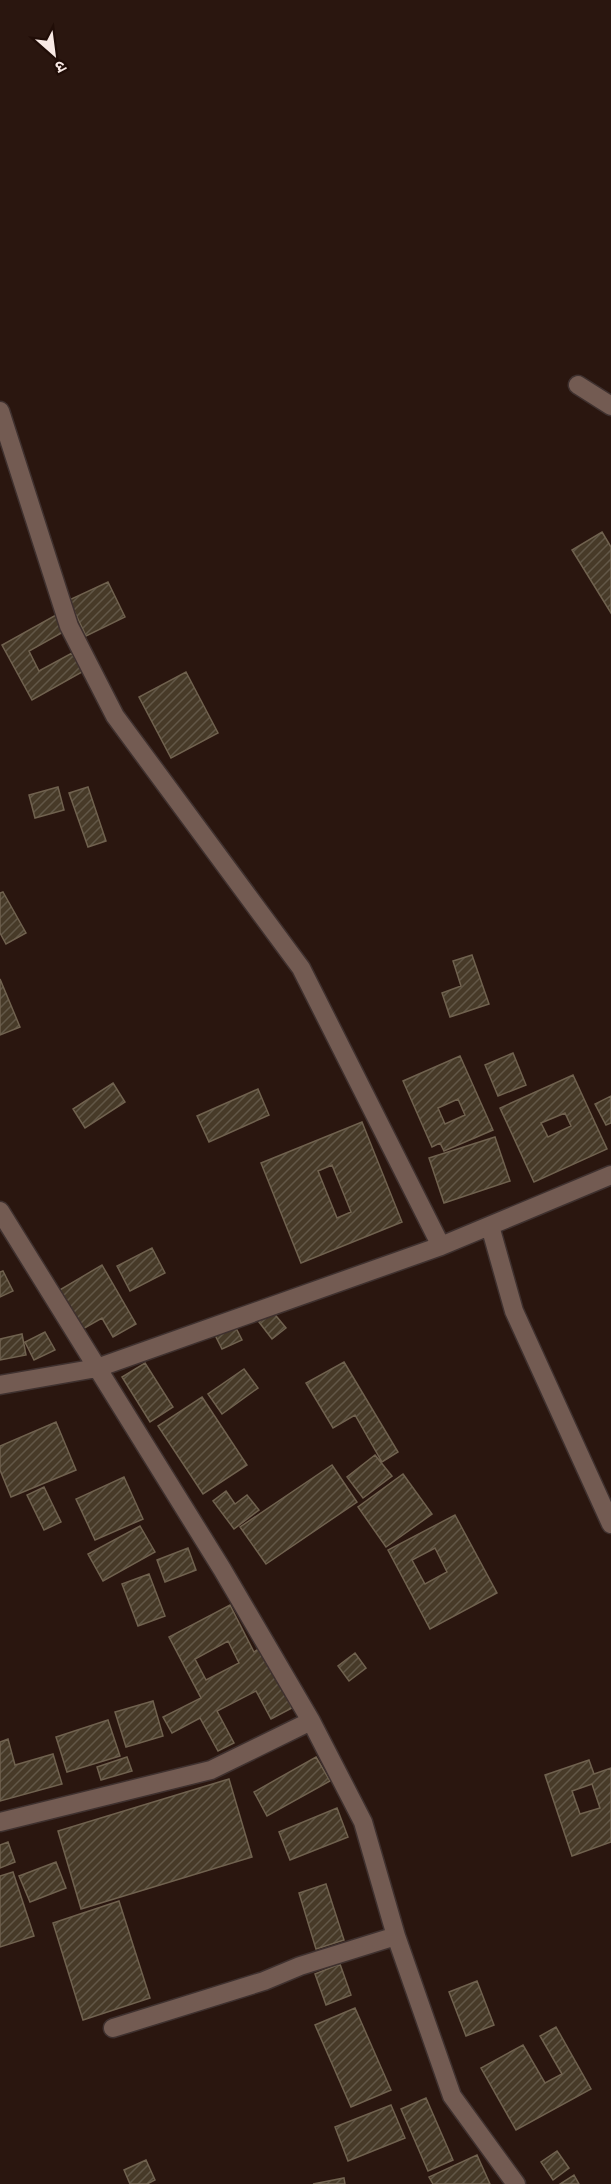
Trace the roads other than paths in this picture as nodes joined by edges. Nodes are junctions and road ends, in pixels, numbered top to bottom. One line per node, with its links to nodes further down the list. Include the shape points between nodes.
1 (578, 385): 2 (street)
2 (611, 406)
3 (0, 411): 7 (street, via 69,626 115,716 301,968)
4 (611, 1175): 6 (street)
5 (0, 1211): 8 (street)
6 (490, 1226): 7 (street); 10 (street, via 514,1311)
7 (441, 1246): 8 (street)
8 (96, 1368): 9 (street); 11 (street)
9 (0, 1384)
10 (611, 1524)
11 (311, 1720): 12 (street, via 211,1770); 13 (street, via 363,1822)
12 (0, 1822)
13 (396, 1936): 14 (street); 15 (street, via 452,2096)
14 (113, 2028)
15 (516, 2184)

